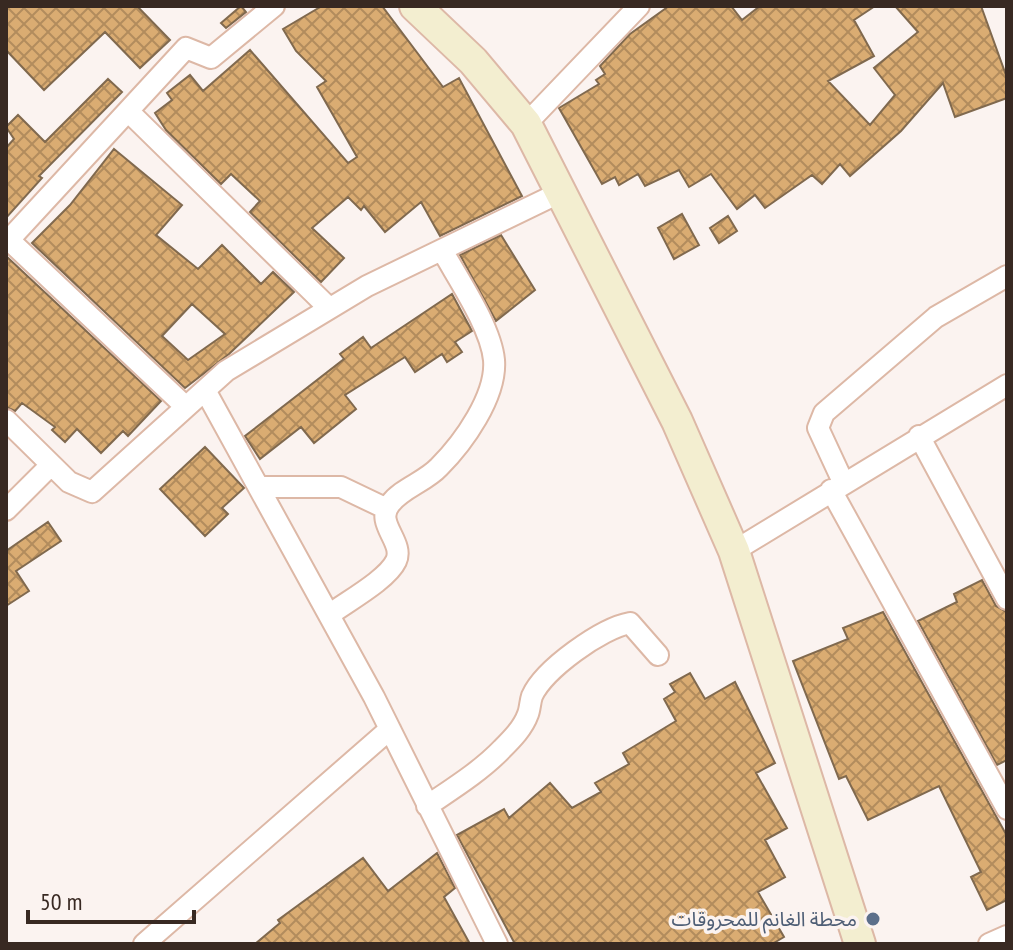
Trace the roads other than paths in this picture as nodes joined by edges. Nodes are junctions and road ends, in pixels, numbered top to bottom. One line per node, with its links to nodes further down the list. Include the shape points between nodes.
1 (274, 6): 4 (street, via 211,58 186,48)
2 (415, 6): 5 (street, via 473,61)
3 (639, 6): 5 (street)
4 (128, 111): 7 (street); 10 (street)
5 (526, 124): 6 (street)
6 (561, 192): 8 (street); 21 (street, via 677,421)
7 (8, 241): 13 (street)
8 (442, 250): 10 (street); 19 (street, via 486,332 494,361 491,383 456,450)
9 (1007, 276): 18 (street, via 936,317 824,413 818,428)
10 (329, 308): 11 (street, via 226,371)
11 (205, 390): 13 (street); 17 (street)
12 (1004, 394): 15 (street)
13 (186, 407): 16 (street, via 92,492 69,482)
14 (6, 420): 16 (street)
15 (919, 436): 18 (street); 22 (street)
16 (51, 465): 20 (street)
17 (259, 487): 19 (street, via 341,487); 23 (street)
18 (837, 487): 21 (street); 27 (street)
19 (387, 509): 23 (street, via 385,520 397,560)
20 (6, 510)
21 (734, 551): 31 (street)
22 (1007, 599)
23 (329, 615): 25 (street)
24 (658, 655): 26 (street, via 630,623 597,637 540,685 522,726 500,752)
25 (390, 729): 26 (street); 29 (street)
26 (427, 806): 30 (street)
27 (1007, 809)
28 (1007, 936): 32 (street)
29 (144, 944)
30 (497, 944)
31 (860, 944)
32 (989, 944)

